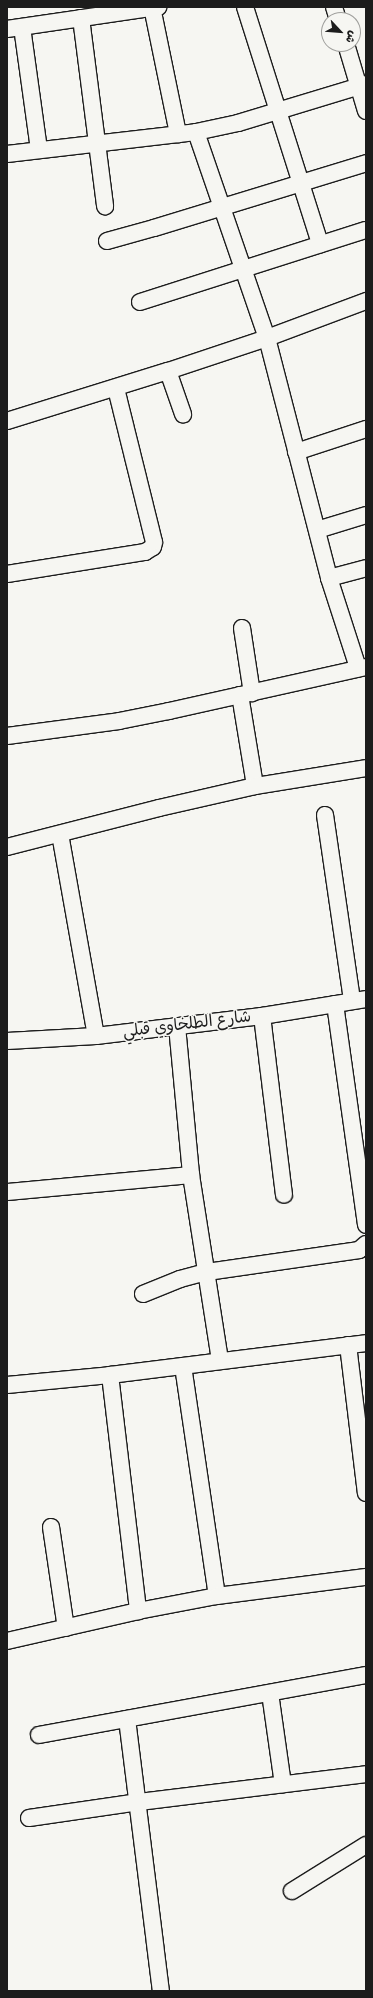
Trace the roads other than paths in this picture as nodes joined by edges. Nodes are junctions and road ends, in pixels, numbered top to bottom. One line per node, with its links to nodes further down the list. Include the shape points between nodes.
1 (154, 7): 3 (street); 10 (street)
2 (245, 7): 7 (street)
3 (81, 18): 4 (street); 11 (street)
4 (15, 28): 12 (street)
5 (349, 52): 6 (street)
6 (362, 85): 7 (street); 8 (street)
7 (278, 111): 9 (street); 15 (street)
8 (366, 111)
9 (196, 132): 10 (street); 17 (street)
10 (178, 134): 11 (street)
11 (97, 143): 12 (street); 16 (street)
12 (39, 150): 13 (street)
13 (7, 154)
14 (366, 163): 15 (street)
15 (301, 183): 17 (street); 20 (street)
16 (105, 206)
17 (222, 207): 19 (street); 21 (street)
18 (366, 230): 20 (street)
19 (107, 241)
20 (320, 244): 21 (street)
21 (242, 269): 23 (street); 24 (street)
22 (366, 301): 24 (street)
23 (140, 302)
24 (267, 338): 25 (street); 30 (street)
25 (168, 371): 26 (street); 27 (street)
26 (116, 388): 28 (street); 34 (street, via 154,542 153,547 145,552)
27 (183, 414)
28 (7, 420)
29 (366, 429): 30 (street)
30 (296, 452): 32 (street)
31 (366, 515): 32 (street)
32 (317, 530): 35 (street)
33 (366, 568): 35 (street)
34 (7, 574)
35 (329, 578): 37 (street)
36 (242, 628): 38 (street)
37 (362, 668): 38 (street)
38 (246, 694): 39 (street, via 119,721); 41 (street)
39 (7, 736)
40 (366, 768): 41 (street)
41 (255, 786): 43 (street)
42 (325, 816): 45 (street)
43 (60, 834): 44 (street); 49 (street)
44 (7, 848)
45 (359, 1000): 46 (street, شارع الطلخاوي قبلي)
46 (335, 1004): 47 (street, شارع الطلخاوي قبلي); 54 (street)
47 (262, 1016): 48 (street, شارع الطلخاوي قبلي); 53 (street)
48 (177, 1026): 49 (street, شارع الطلخاوي قبلي); 51 (street)
49 (96, 1036): 50 (street, شارع الطلخاوي قبلي)
50 (7, 1041)
51 (192, 1175): 52 (street); 56 (street)
52 (7, 1192)
53 (284, 1195)
54 (366, 1225)
55 (366, 1244): 56 (street, via 359,1250)
56 (206, 1272): 57 (street, via 180,1278); 60 (street)
57 (143, 1294)
58 (366, 1343): 59 (street)
59 (348, 1345): 60 (street); 66 (street)
60 (220, 1361): 61 (street)
61 (183, 1366): 62 (street); 70 (street)
62 (110, 1374): 63 (street); 71 (street)
63 (28, 1383): 64 (street); 65 (street)
64 (7, 1385)
65 (7, 1395)
66 (364, 1462): 67 (street)
67 (366, 1493)
68 (51, 1527): 72 (street)
69 (366, 1577): 70 (street)
70 (217, 1596): 71 (street)
71 (138, 1611): 72 (street)
72 (66, 1628): 73 (street)
73 (7, 1642)
74 (366, 1675): 75 (street)
75 (270, 1693): 76 (street); 79 (street)
76 (127, 1719): 77 (street); 80 (street)
77 (39, 1735)
78 (366, 1774): 79 (street)
79 (283, 1784): 80 (street)
80 (139, 1802): 81 (street); 84 (street)
81 (29, 1818)
82 (366, 1845): 83 (street)
83 (292, 1890)
84 (161, 1991)

